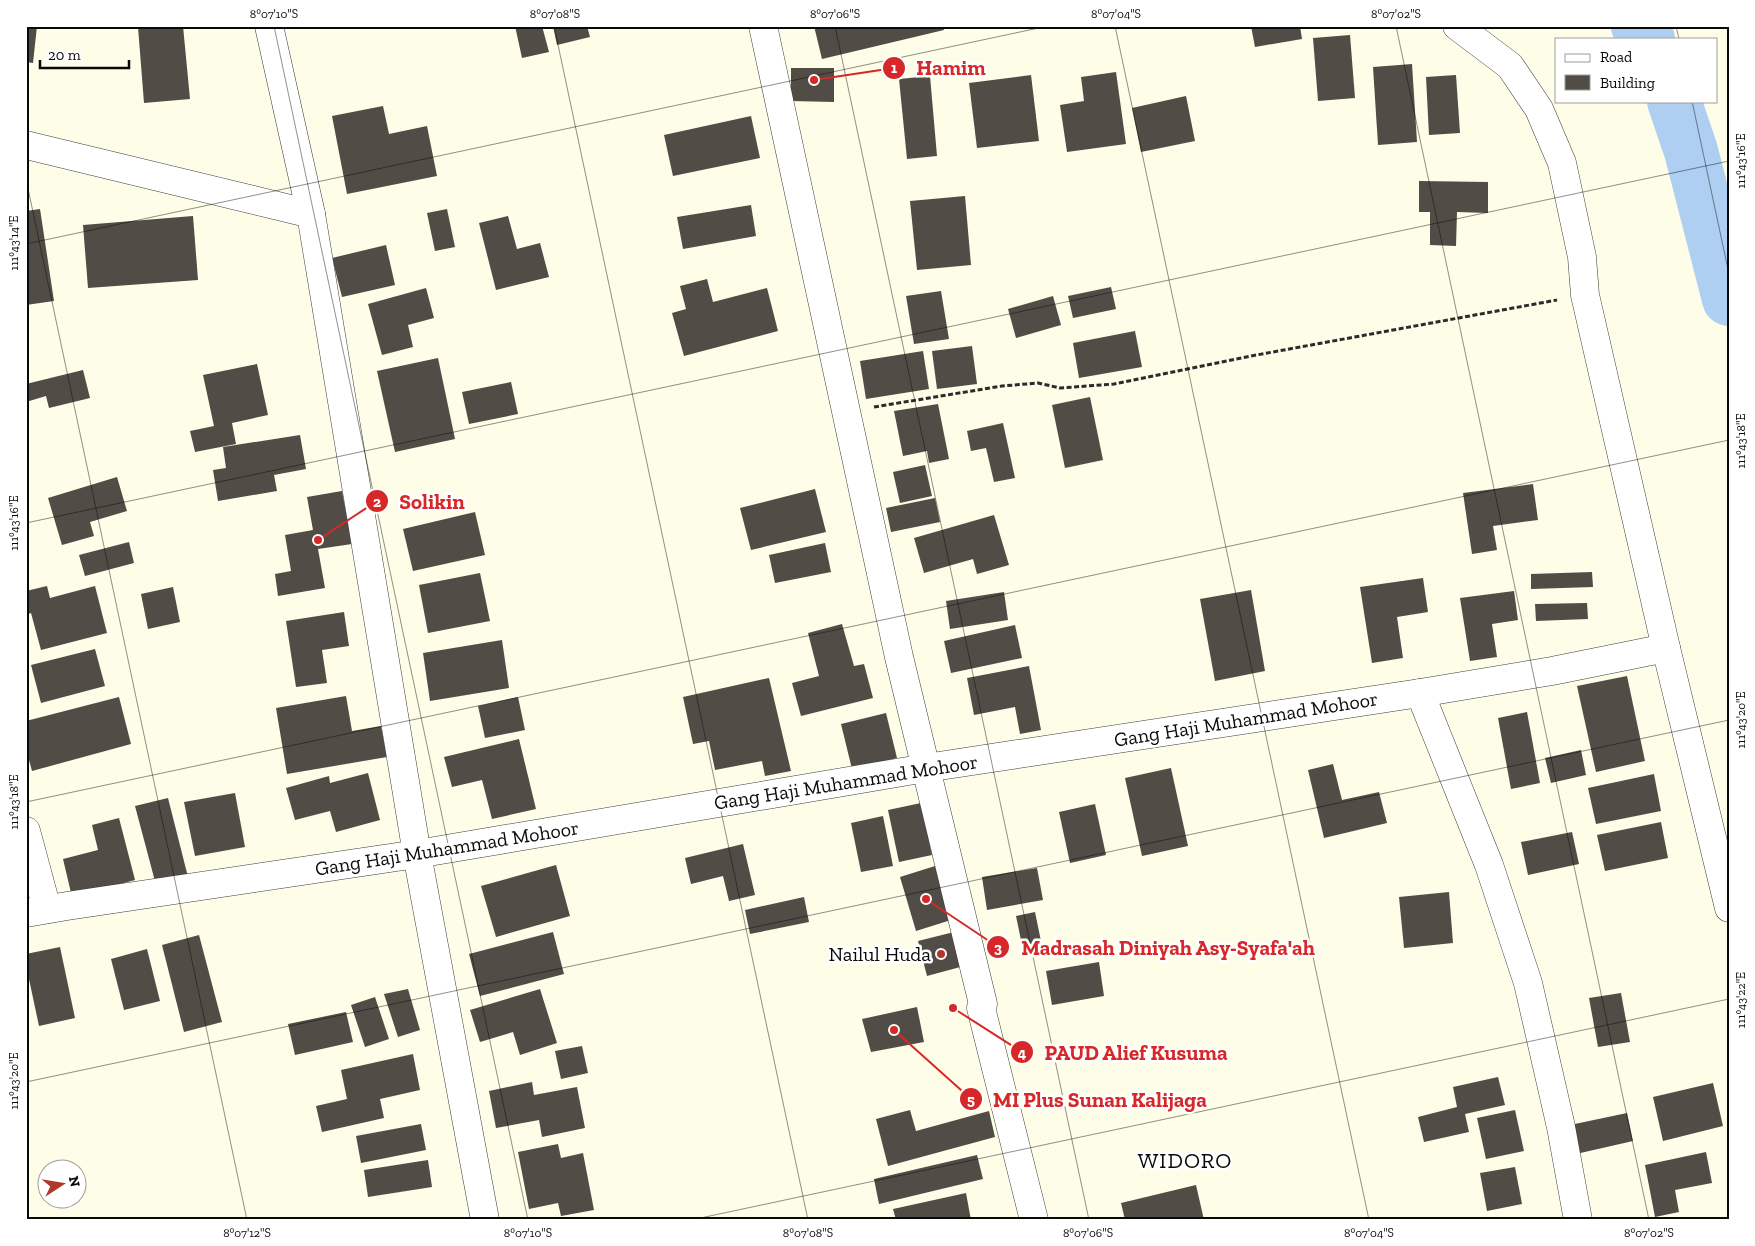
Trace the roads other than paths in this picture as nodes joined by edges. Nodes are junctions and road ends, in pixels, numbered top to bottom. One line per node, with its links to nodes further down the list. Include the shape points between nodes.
1 (269, 26): 5 (street)
2 (763, 26): 8 (street, via 899,657)
3 (1457, 26): 6 (street, via 1510,66 1539,109 1562,163 1582,256 1585,295)
4 (26, 145): 5 (street)
5 (311, 214): 10 (street)
6 (1666, 648): 7 (street, Gang Haji Muhammad Mohoor); 11 (street)
7 (1420, 693): 8 (street, Gang Haji Muhammad Mohoor); 15 (street, via 1489,865 1528,983)
8 (926, 768): 10 (street, Gang Haji Muhammad Mohoor); 14 (street)
9 (26, 832): 12 (street)
10 (417, 854): 12 (street, Gang Haji Muhammad Mohoor); 13 (street)
11 (1729, 908)
12 (36, 911)
13 (485, 1220)
14 (1034, 1220)
15 (1578, 1220)

